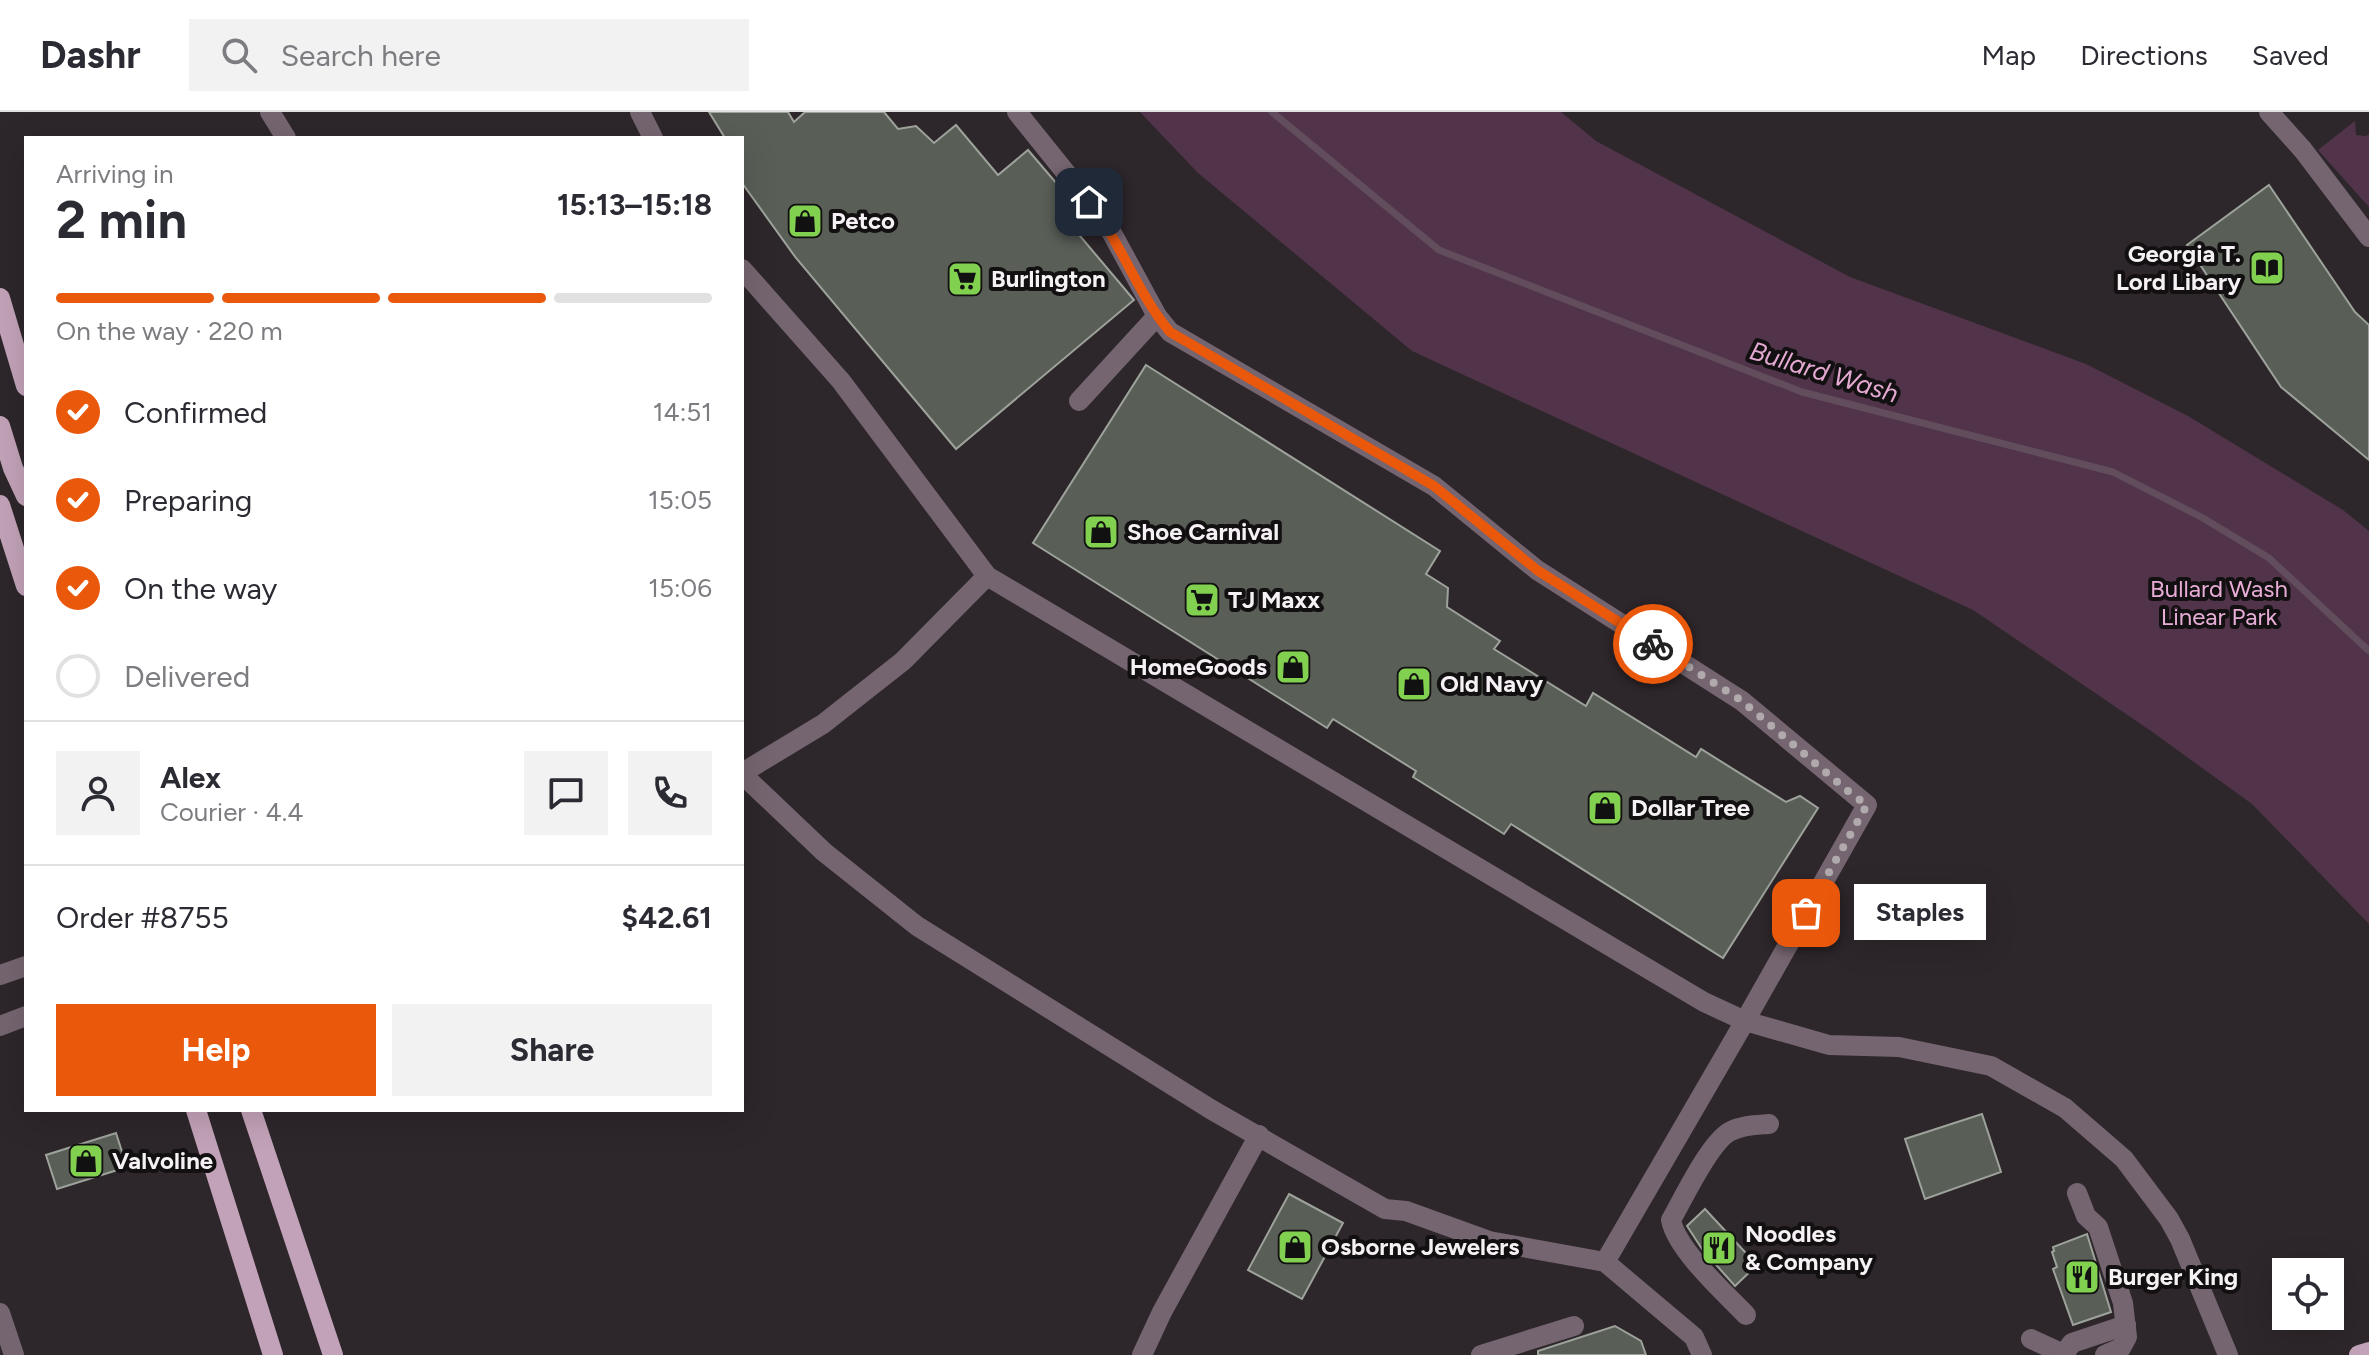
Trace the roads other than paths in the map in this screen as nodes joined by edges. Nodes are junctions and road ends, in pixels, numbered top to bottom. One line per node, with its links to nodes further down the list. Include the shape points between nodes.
1 (270, 112): 5 (street)
2 (640, 112): 6 (street)
3 (1017, 112): 10 (street, via 1107,224)
4 (2269, 112): 7 (street)
5 (285, 136)
6 (652, 136)
7 (2369, 237)
8 (744, 271): 16 (street, via 841,381)
9 (0, 298): 11 (main road)
10 (1157, 316): 12 (street); 23 (street, via 1170,332 1434,486 1537,570 1742,701 1867,805)
11 (24, 379)
12 (1079, 401)
13 (0, 426): 14 (main road)
14 (24, 492)
15 (0, 505): 17 (main road)
16 (987, 576): 18 (street, via 903,661 823,724); 23 (street, via 1704,1002)
17 (24, 580)
18 (744, 773)
19 (744, 776): 28 (street, via 824,852 917,926)
20 (24, 967): 21 (street)
21 (0, 975)
22 (24, 1017): 24 (street)
23 (1745, 1021): 30 (street); 45 (street, via 1829,1045 1899,1047 1991,1066 2065,1108 2124,1159 2169,1219)
24 (0, 1026)
25 (197, 1112): 39 (main road)
26 (252, 1112): 40 (main road)
27 (1769, 1124): 32 (street, via 1746,1125 1717,1142 1671,1220 1684,1248)
28 (1259, 1135): 30 (street, via 1385,1209 1406,1211 1489,1241); 41 (street)
29 (2077, 1193): 33 (street, via 2102,1237)
30 (1605, 1262): 43 (street, via 1694,1337)
31 (0, 1313): 38 (street)
32 (1746, 1315)
33 (2126, 1325): 37 (street, via 2072,1343); 44 (street, via 2121,1348)
34 (1574, 1326): 42 (street)
35 (2031, 1339): 37 (street)
36 (2369, 1352): 46 (main road)
37 (2065, 1354)
38 (14, 1355)
39 (273, 1355)
40 (333, 1355)
41 (1142, 1355)
42 (1481, 1355)
43 (1702, 1355)
44 (2105, 1355)
45 (2228, 1355)
46 (2359, 1355)

